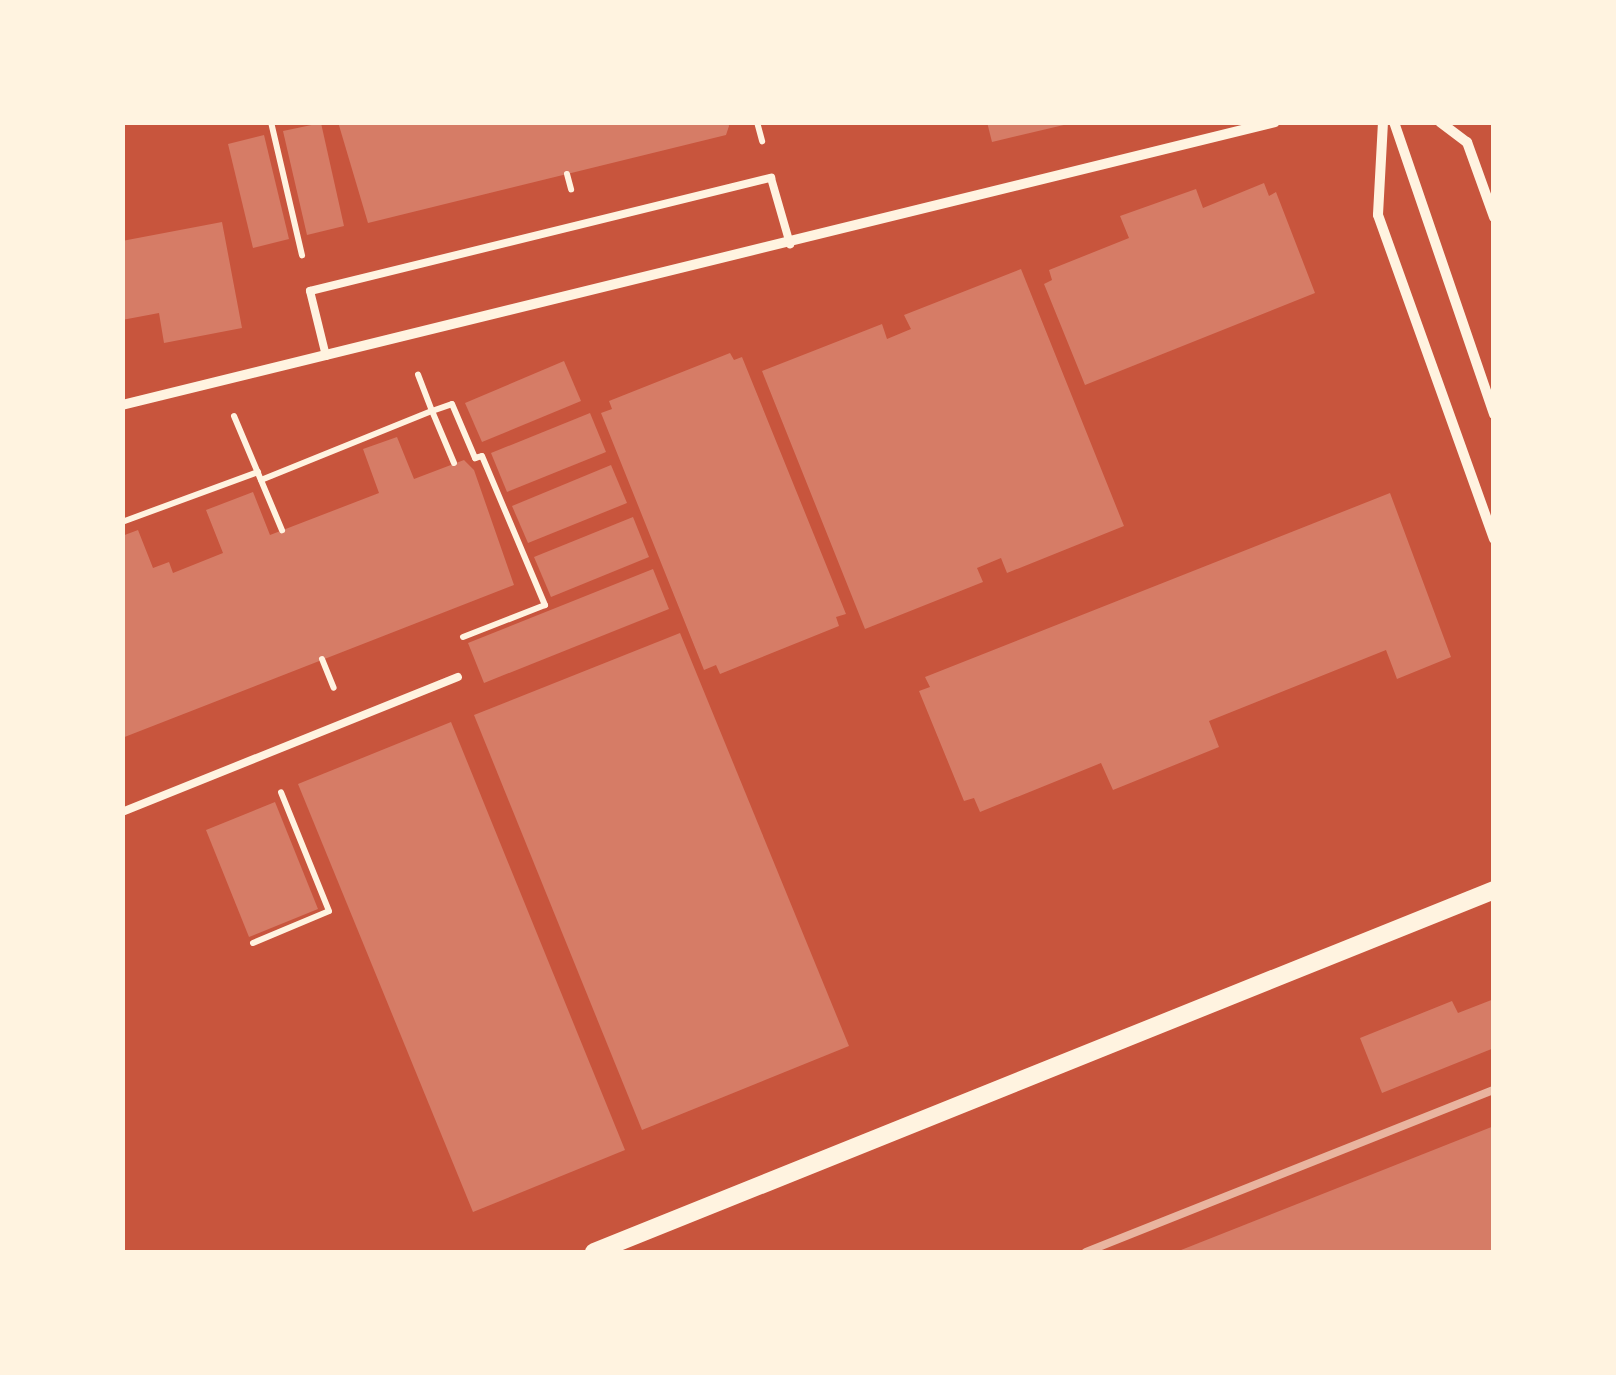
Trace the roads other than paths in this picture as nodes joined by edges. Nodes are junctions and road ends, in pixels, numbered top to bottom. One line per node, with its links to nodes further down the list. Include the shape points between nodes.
1 (1275, 122): 6 (street)
2 (1383, 122): 10 (street, via 1378,215)
3 (1394, 122): 9 (street)
4 (1440, 122): 5 (street, via 1467,142)
5 (1494, 218)
6 (790, 245): 7 (street); 7 (lane, via 772,178 310,290)
7 (326, 356): 8 (street)
8 (122, 405)
9 (1494, 414)
10 (1494, 539)
11 (458, 676): 12 (lane)
12 (122, 812)
13 (1494, 890): 14 (street)
14 (594, 1252)

